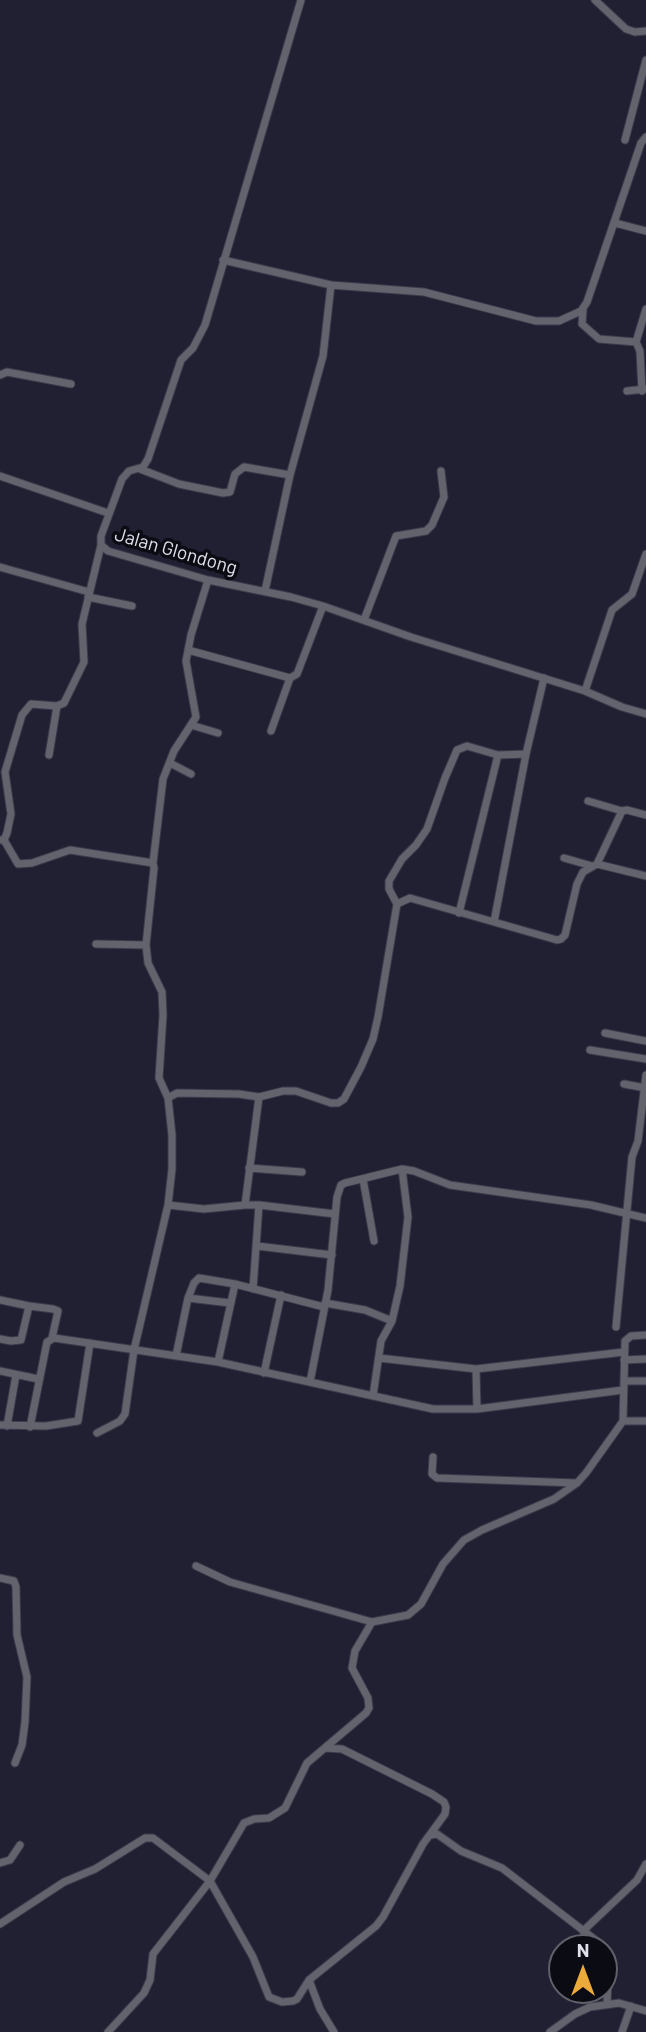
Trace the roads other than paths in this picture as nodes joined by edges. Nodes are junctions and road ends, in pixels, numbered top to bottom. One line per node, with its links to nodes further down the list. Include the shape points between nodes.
1 (301, 0): 9 (street, Jalan Glondong)
2 (594, 0): 3 (street, via 626,29)
3 (646, 31)
4 (646, 60): 6 (street)
5 (646, 137): 7 (street)
6 (625, 140)
7 (615, 223): 8 (street); 12 (street)
8 (646, 231)
9 (223, 260): 10 (street); 18 (street, Jalan Glondong, via 205,325 181,360 156,440)
10 (331, 285): 12 (street, via 424,292 548,323); 20 (street, via 323,356)
11 (646, 309): 13 (street)
12 (583, 310): 13 (street, via 582,324 599,339)
13 (636, 342): 16 (street)
14 (0, 375): 15 (street, via 7,372)
15 (71, 384)
16 (644, 389): 17 (street)
17 (627, 391)
18 (140, 469): 20 (street, via 220,493 230,492 236,474 244,467); 22 (street, Jalan Glondong, via 122,478)
19 (440, 471): 31 (street, via 444,497 432,524 426,531 396,536)
20 (290, 475): 27 (street)
21 (1, 478): 22 (street)
22 (108, 513): 23 (street, Jalan Glondong)
23 (101, 545): 26 (street, Jalan Glondong, via 108,551); 28 (street)
24 (646, 554): 35 (street, via 632,594 612,610)
25 (0, 567): 28 (street)
26 (208, 580): 27 (street, Jalan Glondong); 32 (street)
27 (265, 591): 30 (street, Jalan Glondong)
28 (89, 595): 29 (street); 36 (street, via 82,624 84,662 64,703)
29 (132, 606)
30 (323, 606): 31 (street, Jalan Glondong); 33 (street, via 297,674)
31 (364, 620): 34 (street, Jalan Glondong)
32 (188, 650): 33 (street); 38 (street, via 187,673 196,709)
33 (290, 678): 39 (street)
34 (544, 678): 35 (street, Jalan Glondong); 41 (street)
35 (585, 691): 37 (street, Jalan Glondong)
36 (57, 706): 42 (street); 49 (street, via 32,704 22,715 5,772 11,814)
37 (646, 714)
38 (191, 725): 40 (street); 44 (street)
39 (271, 731)
40 (218, 733)
41 (526, 754): 43 (street); 56 (street)
42 (48, 755)
43 (498, 755): 54 (street, via 467,746 457,750 427,829 389,881); 55 (street)
44 (170, 763): 45 (street); 51 (street, via 163,779)
45 (191, 774)
46 (588, 801): 47 (street)
47 (622, 811): 48 (street); 52 (street)
48 (646, 815)
49 (2, 840): 51 (street, via 18,864 62,850)
50 (564, 858): 52 (street)
51 (153, 863): 58 (street)
52 (594, 865): 53 (street); 56 (street, via 583,872 577,884 561,939)
53 (646, 876)
54 (397, 904): 55 (street, via 410,898); 66 (street, via 373,1039 344,1099 331,1103 296,1091)
55 (459, 913): 56 (street)
56 (494, 922)
57 (96, 944): 58 (street)
58 (146, 946): 67 (street, via 148,963 162,992 159,1079)
59 (605, 1033): 60 (street)
60 (646, 1041)
61 (590, 1050): 62 (street)
62 (646, 1059)
63 (646, 1075): 65 (street)
64 (624, 1084): 65 (street)
65 (645, 1087): 76 (street)
66 (259, 1097): 67 (street, via 177,1093); 68 (street)
67 (167, 1098): 72 (street, via 172,1135)
68 (249, 1168): 70 (street); 73 (street)
69 (402, 1169): 71 (street); 76 (street, via 450,1185); 89 (street, via 408,1217)
70 (302, 1172)
71 (363, 1179): 75 (street, via 341,1185); 78 (street)
72 (168, 1205): 73 (street, via 204,1209); 95 (street)
73 (245, 1205): 74 (street)
74 (259, 1205): 75 (street); 79 (street)
75 (335, 1214): 80 (street)
76 (626, 1214): 77 (street); 90 (street)
77 (646, 1218)
78 (374, 1241)
79 (257, 1246): 80 (street); 82 (street)
80 (332, 1255): 87 (street)
81 (234, 1284): 82 (street); 84 (street, via 199,1278); 86 (street)
82 (253, 1289): 83 (street)
83 (281, 1295): 87 (street); 103 (street)
84 (188, 1298): 86 (street); 96 (street)
85 (0, 1300): 88 (street)
86 (230, 1303): 100 (street)
87 (325, 1305): 89 (street, via 365,1310); 108 (street)
88 (29, 1306): 92 (street, via 58,1311); 93 (street, via 21,1340)
89 (392, 1321): 98 (street, via 381,1341)
90 (616, 1327)
91 (646, 1335): 97 (street, via 626,1338)
92 (52, 1338): 94 (street); 105 (street)
93 (0, 1339)
94 (90, 1343): 95 (street); 115 (street, via 78,1420)
95 (134, 1350): 96 (street); 116 (street, via 124,1418)
96 (176, 1356): 100 (street)
97 (624, 1356): 99 (street); 101 (street); 106 (street)
98 (379, 1358): 101 (street); 110 (street)
99 (646, 1359)
100 (218, 1362): 103 (street)
101 (476, 1369): 111 (street)
102 (0, 1371): 104 (street)
103 (264, 1373): 108 (street)
104 (16, 1375): 105 (street); 114 (street)
105 (38, 1379): 115 (street)
106 (624, 1381): 107 (street); 109 (street)
107 (646, 1381)
108 (310, 1382): 110 (street)
109 (623, 1390): 111 (street); 112 (street)
110 (373, 1396): 111 (street, via 433,1409)
111 (477, 1409)
112 (623, 1421): 113 (street); 118 (street)
113 (646, 1421)
114 (3, 1425): 115 (street)
115 (30, 1427)
116 (97, 1433)
117 (433, 1457): 118 (street, via 432,1474 437,1478)
118 (577, 1483): 121 (street, via 554,1499 464,1540 415,1610)
119 (196, 1566): 121 (street, via 230,1582)
120 (0, 1578): 123 (street, via 14,1581 16,1587 17,1635 27,1677 22,1745)
121 (372, 1622): 122 (street, via 355,1651 352,1668 369,1708)
122 (325, 1748): 124 (street, via 342,1749 444,1802 445,1814); 128 (street, via 307,1763 285,1808 269,1818 244,1823)
123 (15, 1763)
124 (431, 1835): 130 (street, via 502,1868); 132 (street, via 376,1926)
125 (20, 1844): 126 (street, via 10,1860)
126 (0, 1863)
127 (646, 1864): 130 (street, via 637,1880)
128 (210, 1881): 129 (street, via 163,1844 145,1838); 132 (street, via 270,1997 293,2001); 137 (street, via 153,1954 144,1993)
129 (0, 1924)
130 (583, 1931): 131 (street)
131 (587, 1934)
132 (309, 1980): 138 (street)
133 (618, 2003): 135 (street)
134 (607, 2004): 139 (street, via 575,2014)
135 (631, 2006): 136 (street); 140 (street)
136 (646, 2011)
137 (108, 2032)
138 (334, 2032)
139 (550, 2032)
140 (622, 2032)

